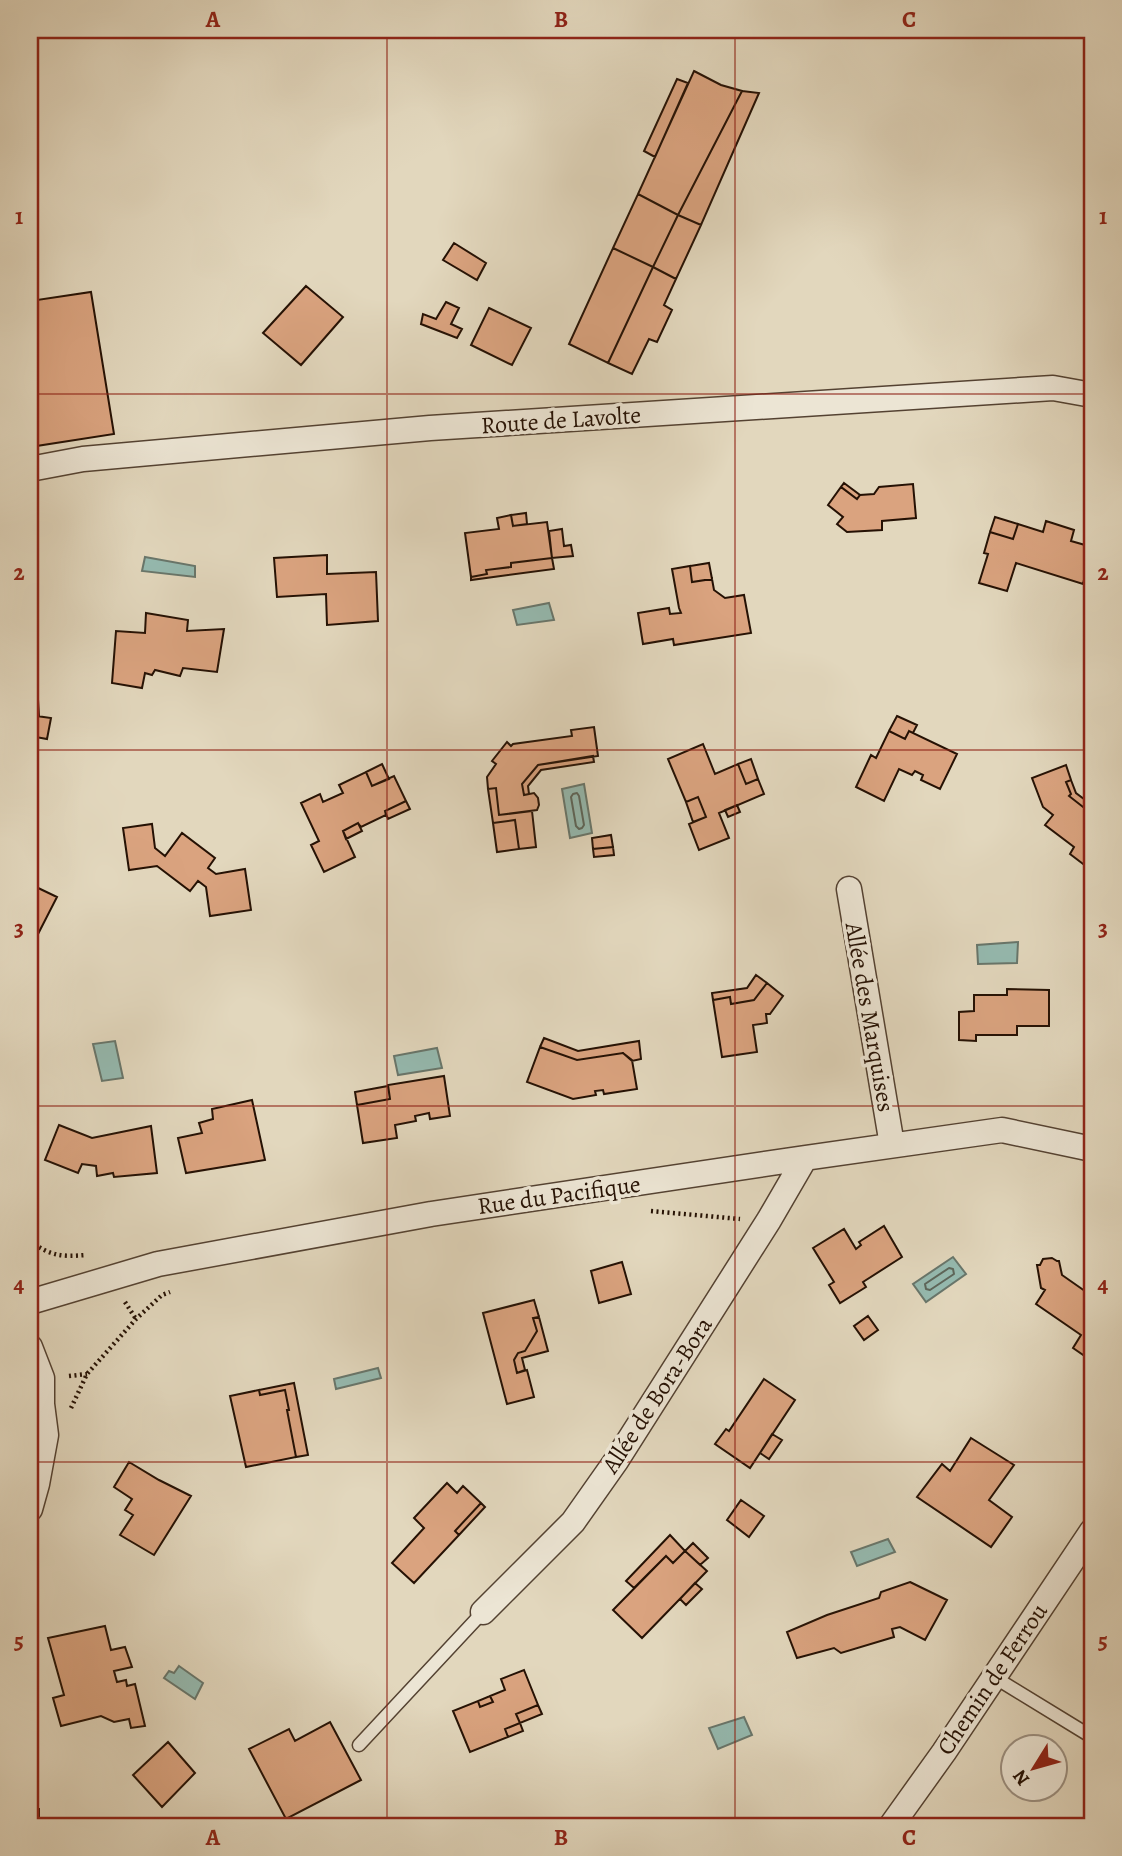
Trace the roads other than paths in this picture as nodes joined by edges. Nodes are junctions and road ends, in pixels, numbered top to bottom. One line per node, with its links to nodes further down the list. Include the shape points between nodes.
1 (1092, 395): 2 (street, Route de Lavolte, via 1053,388 430,428 83,459)
2 (30, 469)
3 (849, 889): 4 (street, Allée des Marquises)
4 (892, 1145): 5 (street, Rue du Pacifique, via 1002,1130); 6 (street, Rue du Pacifique)
5 (1092, 1149)
6 (805, 1158): 7 (street, Rue du Pacifique, via 431,1214 158,1264); 11 (street, Allée de Bora-Bora, via 573,1522)
7 (30, 1302)
8 (30, 1347): 9 (street, via 43,1378 46,1435)
9 (30, 1508)
10 (1092, 1531): 12 (street, Chemin de Ferrou)
11 (483, 1612): 14 (lane)
12 (994, 1677): 13 (lane); 15 (street, Chemin de Ferrou)
13 (1092, 1737)
14 (359, 1745)
15 (891, 1826)

